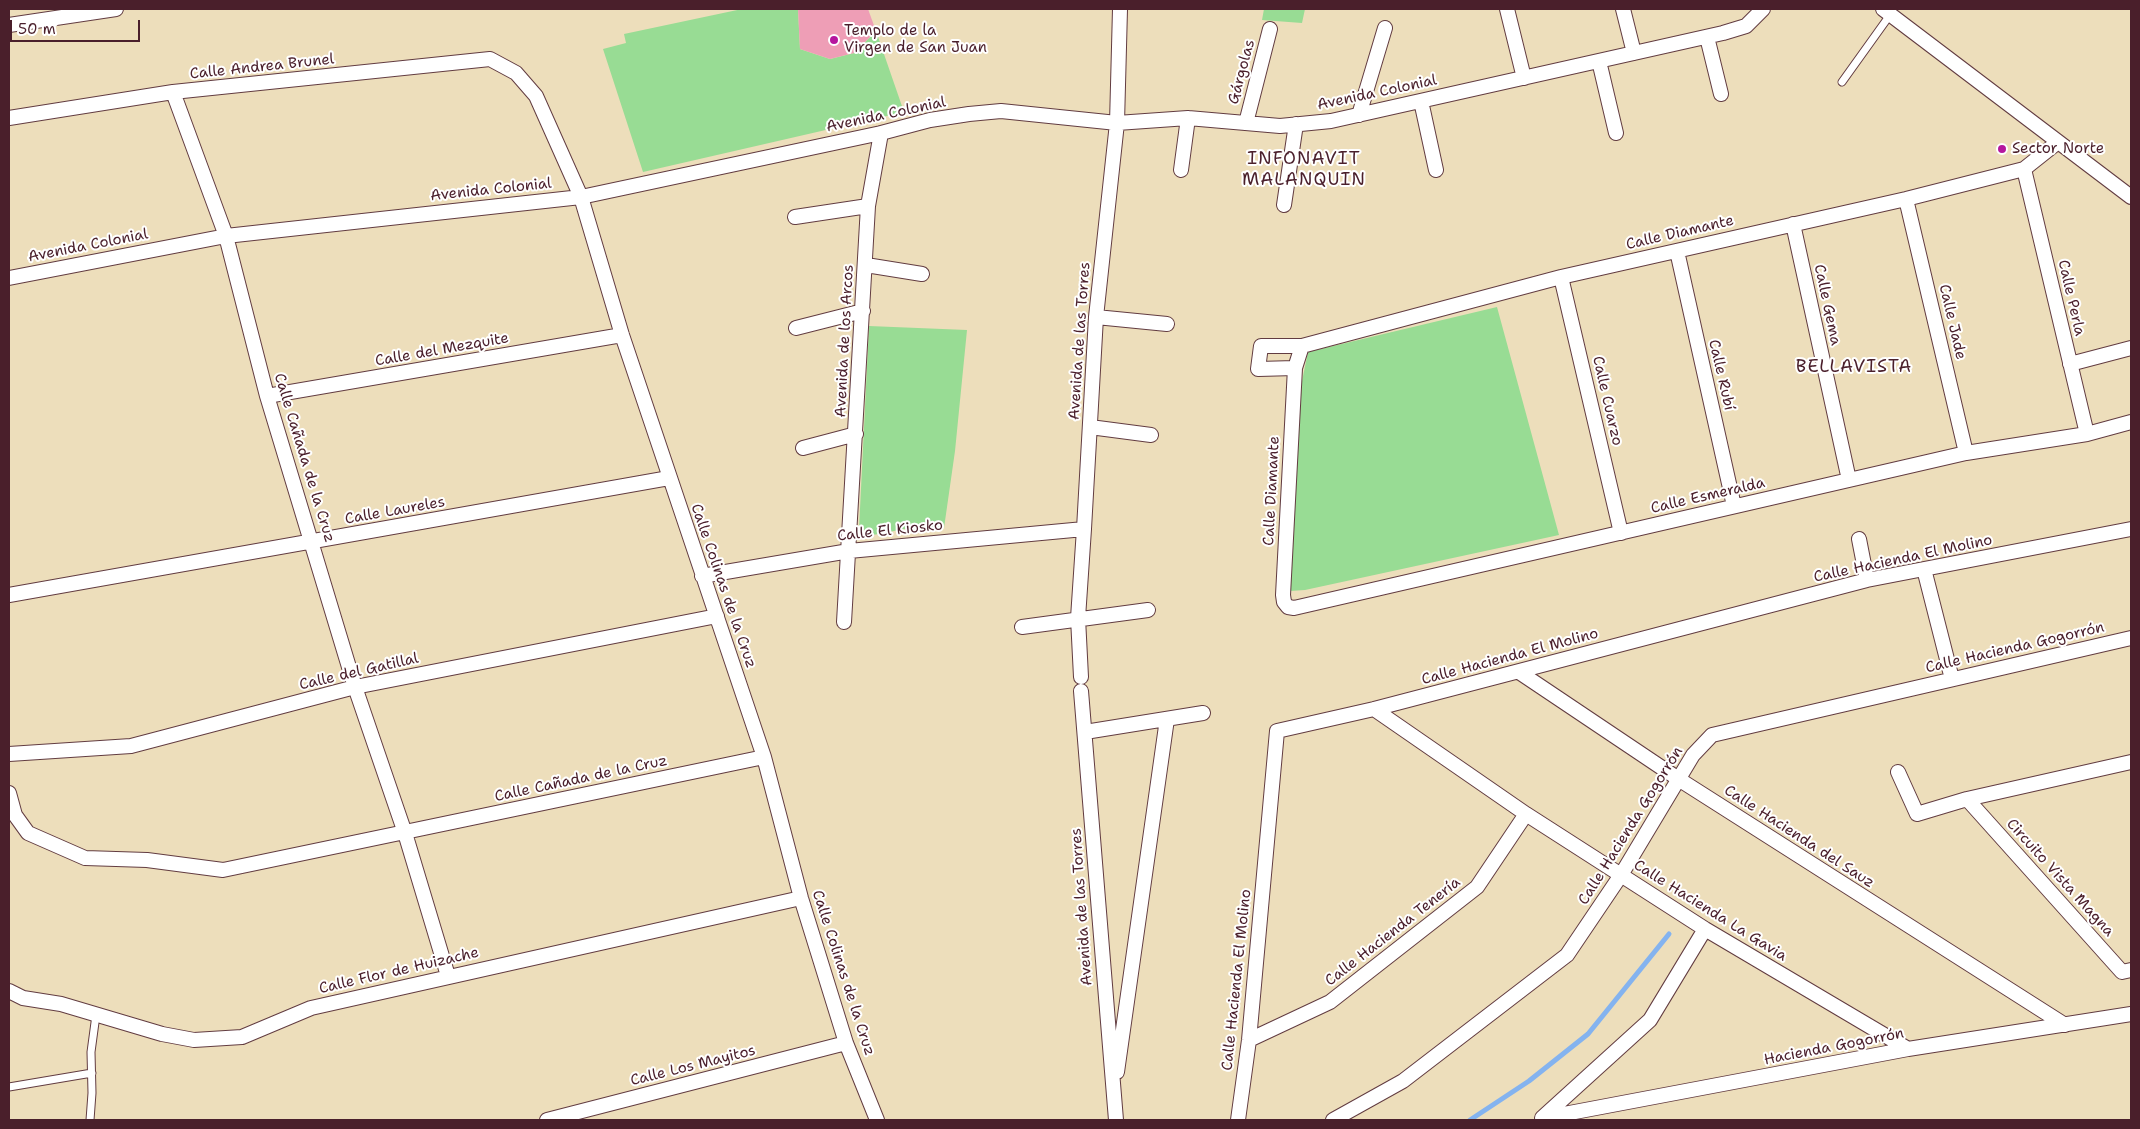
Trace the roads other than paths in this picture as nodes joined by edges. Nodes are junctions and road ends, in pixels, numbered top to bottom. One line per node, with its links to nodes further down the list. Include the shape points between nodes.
1 (116, 9): 7 (street)
2 (1120, 9): 22 (street, Avenida de las Torres)
3 (1507, 9): 14 (street)
4 (1623, 9): 11 (street)
5 (1763, 9): 10 (street, Avenida Colonial, via 1746,26)
6 (1887, 12): 15 (lane); 27 (street)
7 (9, 24)
8 (1384, 28): 19 (street)
9 (1270, 29): 23 (street, Gárgolas)
10 (1707, 37): 11 (street, Avenida Colonial); 17 (street)
11 (1634, 53): 12 (street, Avenida Colonial)
12 (1599, 61): 14 (street, Avenida Colonial); 26 (street)
13 (516, 73): 16 (street, Calle Andrea Brunel, via 490,59); 31 (street, Calle Colinas de la Cruz, via 536,96)
14 (1524, 78): 18 (street, Avenida Colonial)
15 (1842, 82)
16 (172, 92): 20 (street, Calle Andrea Brunel); 38 (street, Calle Cañada de la Cruz)
17 (1721, 94)
18 (1421, 101): 19 (street, Avenida Colonial); 30 (street)
19 (1359, 115): 24 (street, Avenida Colonial)
20 (9, 118)
21 (1188, 118): 22 (street, Avenida Colonial); 23 (street, Avenida Colonial); 29 (street)
22 (1117, 123): 25 (street, Avenida Colonial, via 1001,111 930,120); 45 (street, Avenida de las Torres)
23 (1246, 123): 24 (street, Avenida Colonial)
24 (1296, 124): 34 (street)
25 (881, 133): 31 (street, Avenida Colonial); 35 (street, Avenida de los Arcos)
26 (1616, 133)
27 (2058, 142): 28 (street, Calle Diamante); 32 (street)
28 (2024, 169): 33 (street, Calle Diamante); 51 (street, Calle Perla)
29 (1181, 170)
30 (1436, 170)
31 (581, 197): 38 (street, Avenida Colonial); 48 (street, Calle Colinas de la Cruz)
32 (2131, 197)
33 (1906, 199): 37 (street, Calle Diamante); 60 (street, Calle Jade)
34 (1284, 205)
35 (868, 206): 36 (street); 40 (street, Avenida de los Arcos)
36 (795, 217)
37 (1793, 224): 39 (street, Calle Diamante); 62 (street, Calle Gema)
38 (226, 236): 43 (street, Avenida Colonial); 53 (street, Calle Cañada de la Cruz)
39 (1677, 251): 42 (street, Calle Diamante); 63 (street, Calle Rubí)
40 (866, 265): 41 (street); 44 (street, Avenida de los Arcos)
41 (922, 274)
42 (1561, 277): 49 (street, Calle Diamante); 66 (street, Calle Cuarzo)
43 (9, 278)
44 (863, 311): 47 (street); 56 (street, Avenida de los Arcos)
45 (1096, 317): 46 (street); 55 (street, Avenida de las Torres)
46 (1167, 324)
47 (796, 328)
48 (622, 335): 53 (street, Calle del Mezquite); 61 (street, Calle Colinas de la Cruz)
49 (1302, 346): 52 (street, Calle Diamante); 52 (street, Calle Diamante, via 1261,346 1258,369)
50 (2131, 348): 51 (street)
51 (2070, 364): 57 (street, Calle Perla)
52 (1295, 368): 74 (street, Calle Diamante, via 1283,595 1288,608)
53 (267, 396): 68 (street, Calle Cañada de la Cruz)
54 (2131, 422): 57 (street, Calle Esmeralda)
55 (1090, 427): 58 (street); 64 (street, Avenida de las Torres)
56 (856, 434): 59 (street); 69 (street, Avenida de los Arcos)
57 (2087, 434): 60 (street, Calle Esmeralda)
58 (1151, 436)
59 (803, 448)
60 (1966, 453): 62 (street, Calle Esmeralda)
61 (669, 478): 68 (street, Calle Laureles); 71 (street, Calle Colinas de la Cruz)
62 (1849, 480): 63 (street, Calle Esmeralda)
63 (1734, 506): 66 (street, Calle Esmeralda)
64 (1084, 529): 69 (street, Calle El Kiosko); 77 (street, Avenida de las Torres)
65 (2131, 529): 70 (street, Calle Hacienda El Molino)
66 (1621, 533): 74 (street, Calle Esmeralda)
67 (1859, 539): 72 (street)
68 (312, 542): 73 (street, Calle Laureles); 84 (street, Calle Cañada de la Cruz)
69 (849, 551): 71 (street, Calle El Kiosko); 78 (street, Avenida de los Arcos)
70 (1924, 569): 72 (street, Calle Hacienda El Molino); 83 (street)
71 (702, 576): 76 (street, Calle Colinas de la Cruz)
72 (1867, 580): 81 (street, Calle Hacienda El Molino)
73 (9, 594)
74 (1294, 608)
75 (1148, 610): 77 (street)
76 (717, 616): 84 (street, Calle del Gatillal); 91 (street, Calle Colinas de la Cruz)
77 (1078, 618): 79 (street); 82 (street, Avenida de las Torres)
78 (844, 622)
79 (1022, 627)
80 (2131, 638): 83 (street, Calle Hacienda Gogorrón)
81 (1519, 672): 86 (street, Calle Hacienda El Molino); 94 (street, Calle Hacienda del Sauz)
82 (1081, 677)
83 (1952, 679): 94 (street, Calle Hacienda Gogorrón, via 1712,735 1693,755)
84 (355, 687): 90 (street, Calle del Gatillal, via 130,746); 98 (street, Calle Cañada de la Cruz)
85 (1081, 691): 89 (street, Avenida de las Torres)
86 (1374, 709): 97 (street, Calle Hacienda La Gavia); 108 (street, Calle Hacienda El Molino, via 1277,731)
87 (1203, 713): 88 (street)
88 (1167, 718): 89 (street); 113 (street)
89 (1085, 732): 113 (street, Avenida de las Torres)
90 (9, 754)
91 (764, 757): 98 (street, Calle Cañada de la Cruz); 100 (street, Calle Colinas de la Cruz)
92 (2131, 762): 96 (street)
93 (1898, 772): 96 (street, via 1917,814)
94 (1680, 780): 99 (street, Calle Hacienda Gogorrón); 107 (street, Calle Hacienda del Sauz)
95 (9, 793): 98 (street, Calle Cañada de la Cruz, via 15,815 28,833 85,858 147,860 223,870)
96 (1967, 799): 102 (street, Circuito Vista Magna, via 2122,972)
97 (1526, 814): 99 (street, Calle Hacienda La Gavia); 108 (street, Calle Hacienda Tenería, via 1477,887 1330,1002)
98 (405, 834): 103 (street, Calle Cañada de la Cruz)
99 (1621, 875): 101 (street, Calle Hacienda La Gavia); 120 (street, Calle Hacienda Gogorrón, via 1567,955 1403,1081)
100 (801, 898): 103 (street, Calle Flor de Huizache); 109 (street, Calle Colinas de la Cruz)
101 (1705, 930): 110 (street, Calle Hacienda La Gavia); 114 (street, via 1650,1020)
102 (2131, 970)
103 (448, 976): 106 (street, Calle Flor de Huizache, via 310,1008 242,1037 194,1040)
104 (9, 991): 106 (street, Calle Flor de Huizache, via 23,998 61,1004)
105 (2131, 1014): 107 (street, Hacienda Gogorrón)
106 (96, 1015): 111 (lane)
107 (2065, 1025): 110 (street, Hacienda Gogorrón)
108 (1249, 1040): 119 (street, Calle Hacienda El Molino)
109 (846, 1043): 116 (street, Calle Los Mayitos); 117 (street, Calle Colinas de la Cruz)
110 (1908, 1049): 114 (street, Hacienda Gogorrón)
111 (92, 1073): 112 (lane); 115 (lane)
112 (9, 1087)
113 (1113, 1099): 118 (street, Avenida de las Torres)
114 (1541, 1119)
115 (90, 1120)
116 (547, 1120)
117 (877, 1120)
118 (1116, 1120)
119 (1238, 1120)
120 (1333, 1120)

